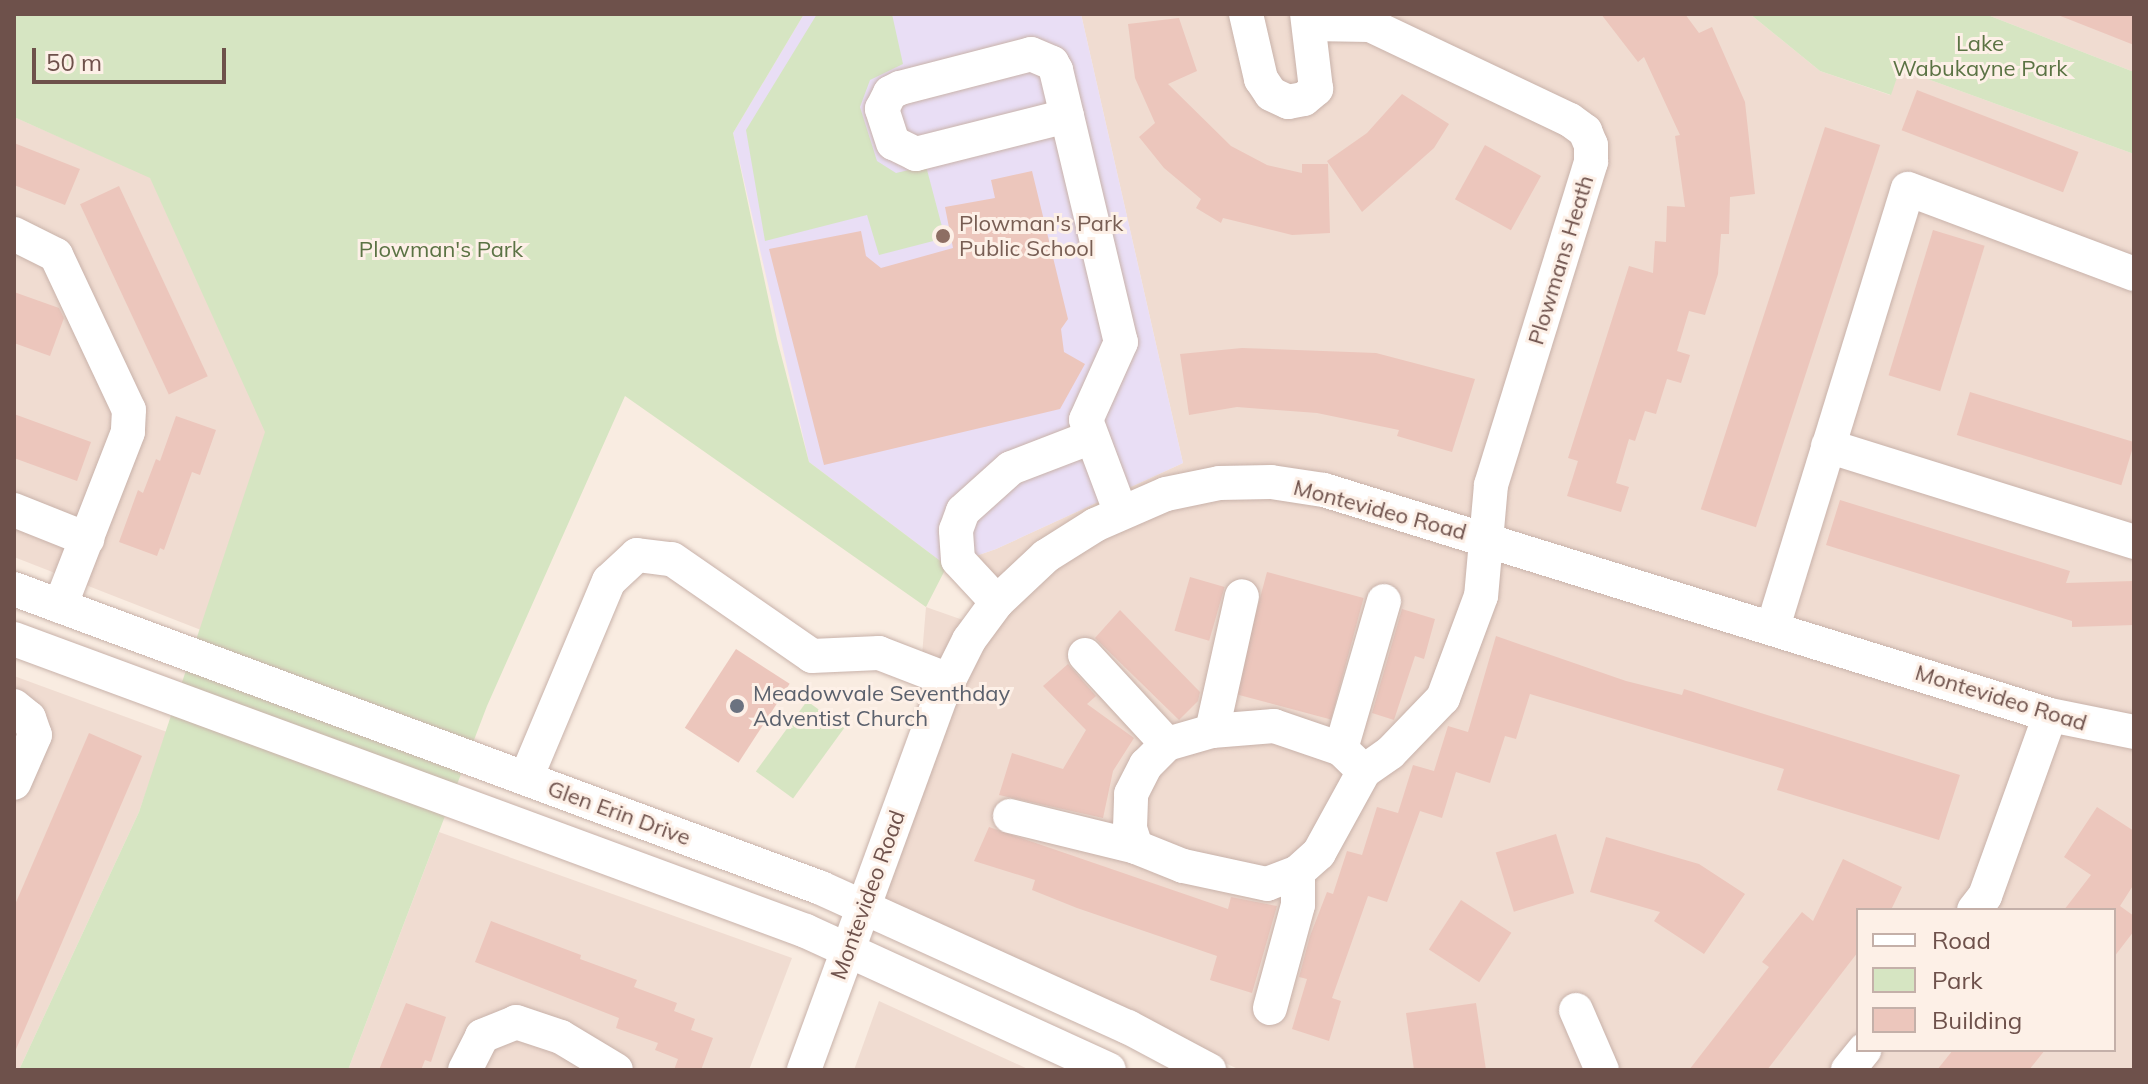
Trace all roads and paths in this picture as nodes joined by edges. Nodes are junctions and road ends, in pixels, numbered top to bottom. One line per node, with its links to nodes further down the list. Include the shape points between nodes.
1 (1246, 14): 2 (street, Plowmans Heath, via 1261,79 1271,94 1288,102 1304,99 1316,89)
2 (1309, 19): 11 (street, Plowmans Heath, via 1370,25 1570,120 1585,131 1591,145 1591,162 1491,485)
3 (1067, 116): 3 (street, via 1056,70 1039,54 900,88 890,93 882,109 893,143 916,154); 6 (street, via 1121,342 1089,405)
4 (14, 234): 10 (street, via 56,255 129,410 128,432)
5 (2134, 274): 7 (street, via 1908,189)
6 (1089, 438): 9 (street); 16 (street, via 1011,468 963,511 956,530 958,560)
7 (1828, 446): 12 (street); 18 (street)
8 (14, 510): 10 (street)
9 (1121, 513): 11 (street, Montevideo Road, via 1166,494 1219,483 1271,482 1324,490); 16 (street, Montevideo Road, via 1046,556)
10 (87, 539): 17 (street)
11 (1487, 540): 18 (street, Montevideo Road); 27 (street, via 1481,596 1443,698 1390,753)
12 (2134, 542)
13 (14, 589): 17 (street, Glen Erin Drive)
14 (1242, 596): 24 (street)
15 (1384, 601): 27 (street)
16 (997, 602): 21 (street, Montevideo Road)
17 (60, 606): 28 (street, Glen Erin Drive)
18 (1773, 627): 23 (street, Montevideo Road)
19 (14, 639): 35 (street)
20 (1085, 655): 26 (street)
21 (949, 680): 28 (street, via 879,653 812,656 672,559 637,555 609,581); 33 (street, Montevideo Road)
22 (14, 706): 29 (street, via 29,718 35,735)
23 (2050, 715): 25 (street, Montevideo Road); 34 (street, via 1985,896)
24 (1212, 731): 26 (street); 27 (street, via 1274,726)
25 (2134, 732)
26 (1167, 744): 31 (street, via 1146,765 1131,794 1130,828)
27 (1352, 760): 32 (street, via 1319,853)
28 (526, 778): 33 (street, Glen Erin Drive)
29 (14, 783)
30 (1010, 816): 31 (street)
31 (1136, 847): 32 (street, via 1183,866 1267,884)
32 (1298, 872): 36 (street, via 1298,905)
33 (864, 906): 35 (street, Montevideo Road); 43 (street, Glen Erin Drive)
34 (1976, 908)
35 (848, 948): 41 (street, Montevideo Road); 42 (street)
36 (1270, 1008)
37 (1576, 1010): 44 (street)
38 (1862, 1052): 45 (street)
39 (465, 1070): 40 (street, via 482,1036 516,1022 561,1037)
40 (616, 1070)
41 (804, 1070)
42 (1109, 1070)
43 (1209, 1070)
44 (1602, 1070)
45 (1848, 1070)

